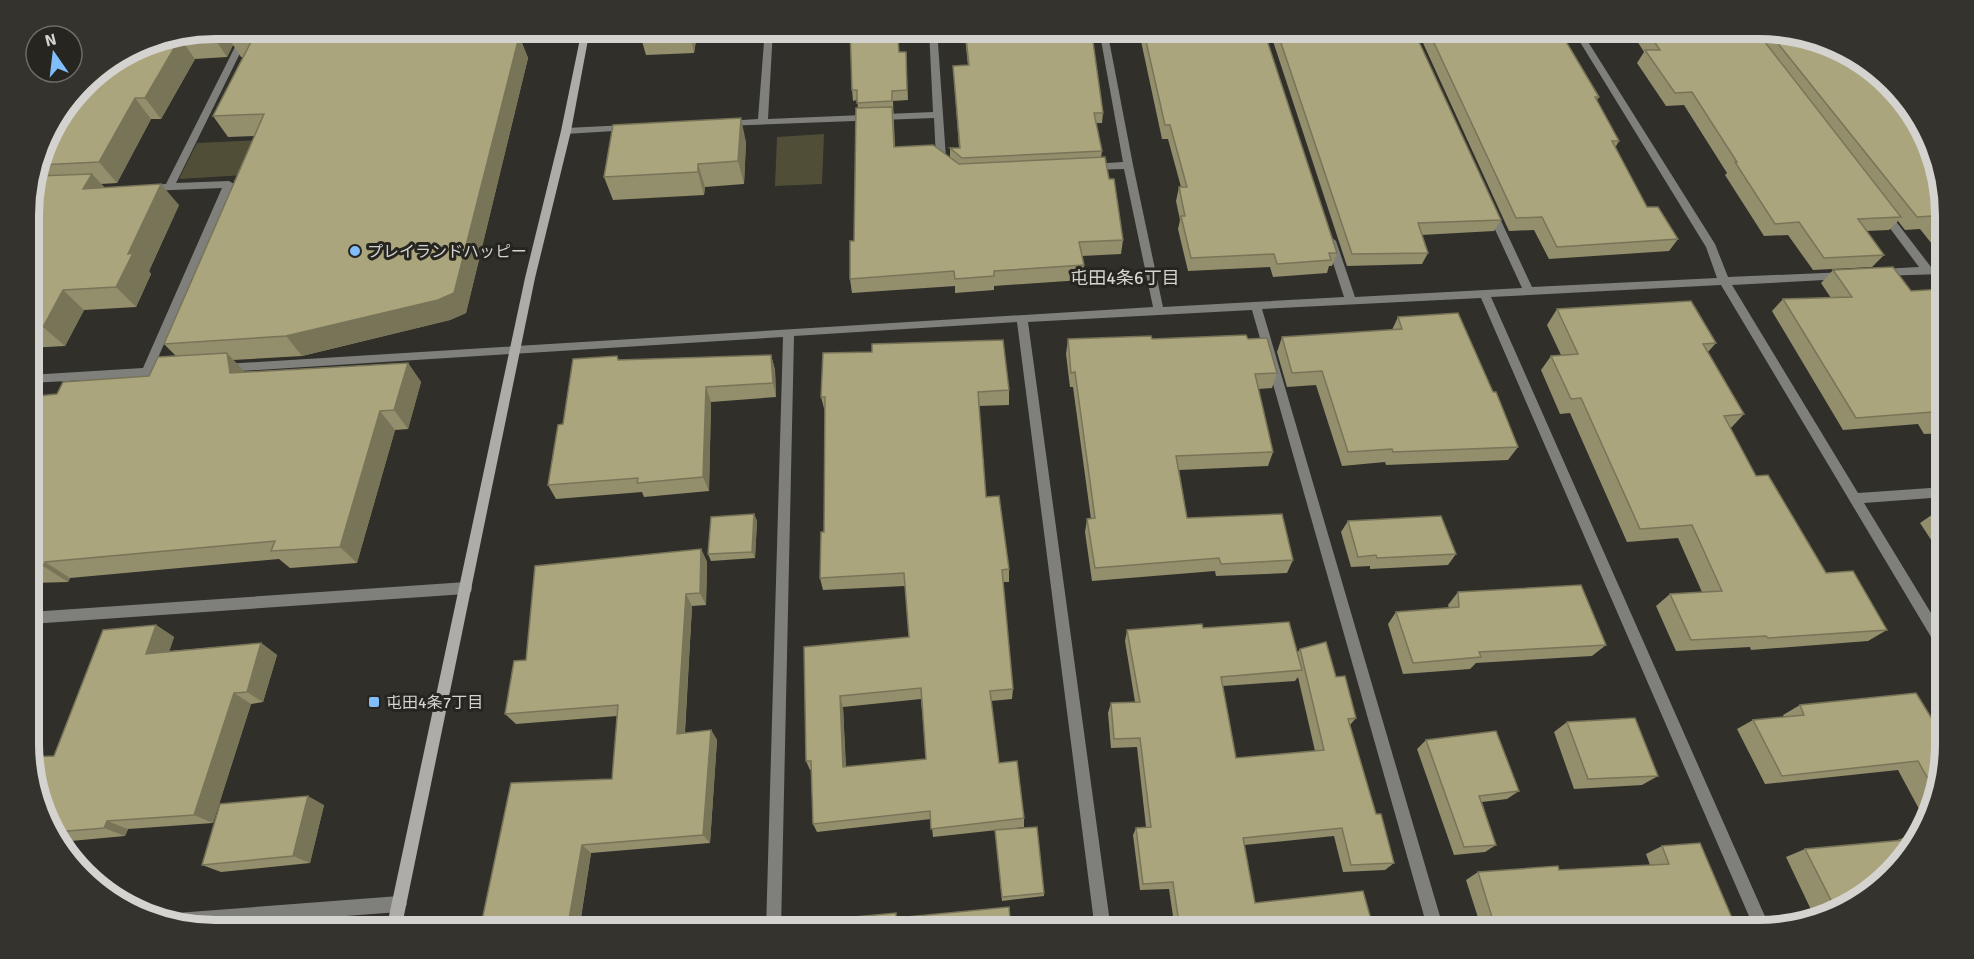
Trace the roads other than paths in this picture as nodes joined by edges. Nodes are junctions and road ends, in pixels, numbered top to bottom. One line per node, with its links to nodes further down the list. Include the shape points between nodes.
1 (243, 39): 17 (street)
2 (584, 39): 13 (street)
3 (768, 39): 10 (street)
4 (934, 39): 9 (street)
5 (1105, 39): 14 (street)
6 (1266, 39): 8 (street)
7 (1583, 39): 24 (street, via 1711,248)
8 (1267, 42)
9 (938, 115): 10 (street); 15 (street, via 941,159)
10 (763, 122): 11 (street)
11 (716, 124)
12 (632, 128): 13 (street)
13 (566, 131): 32 (street)
14 (1128, 165): 16 (street); 29 (street)
15 (950, 167)
16 (1083, 167)
17 (169, 188): 18 (street); 35 (street, via 229,184)
18 (135, 189)
19 (1488, 203): 25 (street)
20 (1877, 204): 22 (street)
21 (1329, 234): 27 (street)
22 (1928, 271): 23 (street); 24 (street)
23 (1935, 271)
24 (1724, 281): 25 (street); 38 (street)
25 (1528, 290): 26 (street)
26 (1484, 293): 27 (street); 48 (street)
27 (1351, 301): 28 (street)
28 (1256, 306): 29 (street); 47 (street)
29 (1158, 311): 30 (street)
30 (1022, 318): 31 (street); 46 (street)
31 (789, 333): 32 (street); 45 (street)
32 (515, 350): 33 (street); 39 (street)
33 (218, 368)
34 (182, 370): 35 (street)
35 (146, 373): 36 (street)
36 (39, 378)
37 (1935, 493): 38 (street)
38 (1856, 498): 41 (street)
39 (466, 588): 40 (street); 42 (street)
40 (39, 617)
41 (1935, 631)
42 (399, 904): 43 (street); 44 (street)
43 (203, 919)
44 (395, 920)
45 (774, 920)
46 (1102, 920)
47 (1433, 920)
48 (1759, 920)

